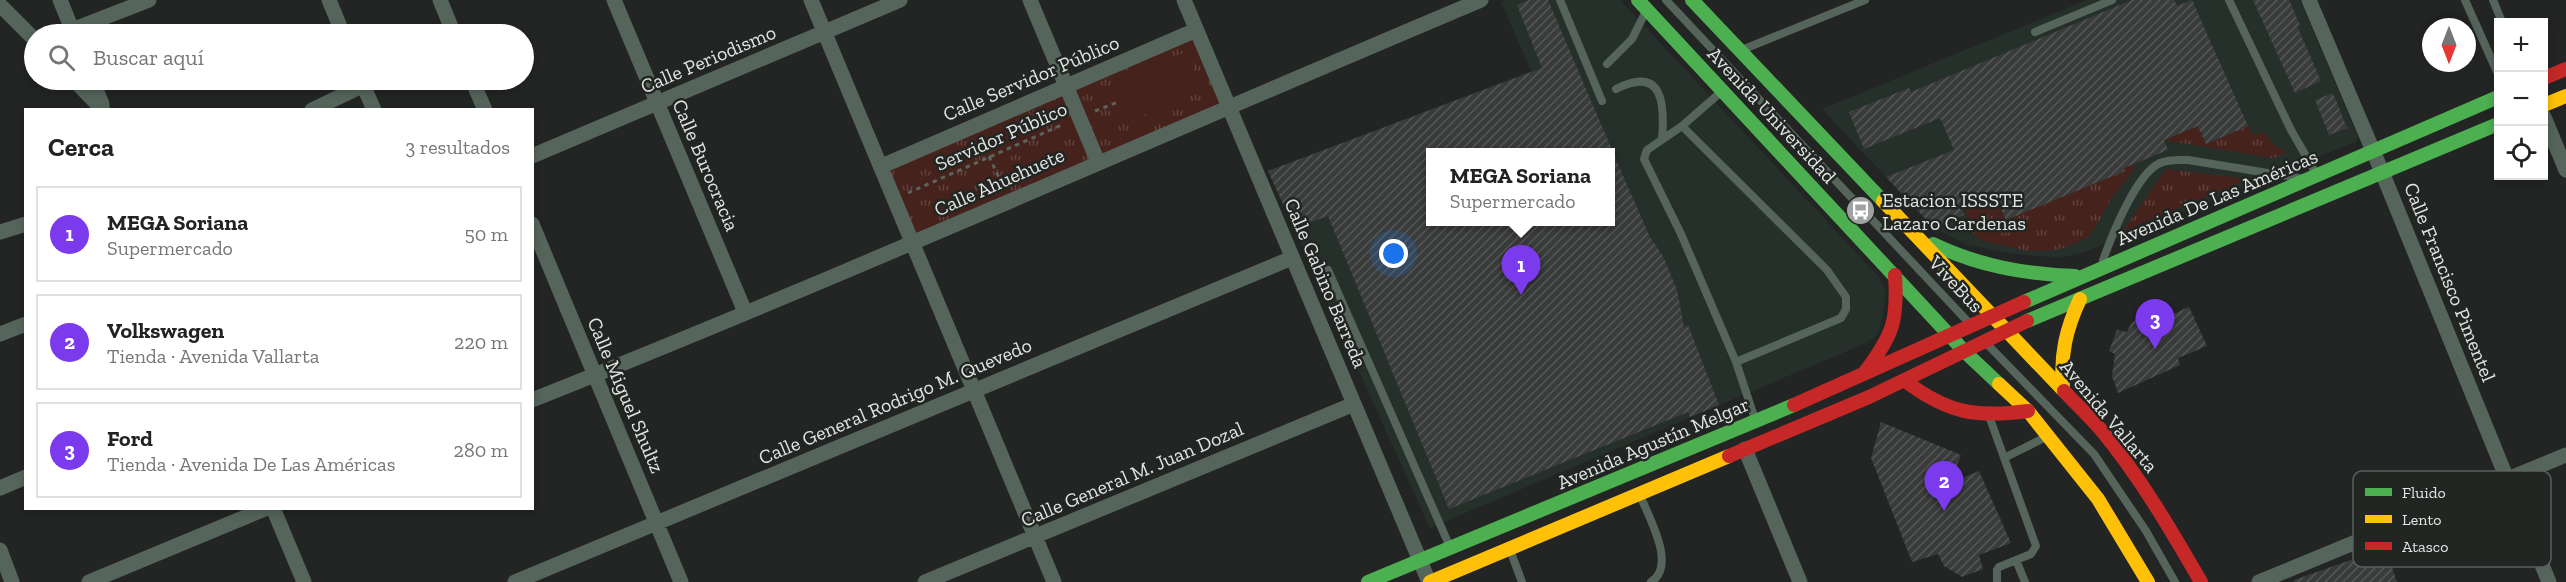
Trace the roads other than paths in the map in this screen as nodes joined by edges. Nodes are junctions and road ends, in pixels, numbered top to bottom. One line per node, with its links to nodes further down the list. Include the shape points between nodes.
1 (60, 0): 23 (street)
2 (149, 0): 24 (street)
3 (329, 0): 25 (street)
4 (440, 0): 26 (street)
5 (614, 0): 48 (street, Calle Burocracia)
6 (812, 0): 29 (street)
7 (900, 0): 29 (street, Calle Periodismo)
8 (1029, 0): 36 (street)
9 (1184, 0): 28 (street, Calle Gabino Barreda)
10 (1481, 0): 49 (street, Calle Ahuehuete)
11 (1560, 0): 46 (lane)
12 (1666, 0): 80 (lane, ViveBus)
13 (1692, 0): 31 (main road, Avenida Universidad)
14 (1865, 0): 31 (lane)
15 (2112, 0): 30 (lane)
16 (2229, 0): 65 (lane)
17 (2309, 0): 59 (street, Calle Francisco Pimentel)
18 (2465, 0): 34 (lane)
19 (2493, 0): 22 (lane)
20 (0, 5): 27 (street)
21 (1642, 5): 32 (lane, via 1632,39); 43 (main road, Avenida Universidad)
22 (2500, 18)
23 (70, 24)
24 (92, 24)
25 (339, 24)
26 (450, 24)
27 (24, 29)
28 (1196, 30): 36 (street, Calle Servidor Público); 49 (street, Calle Gabino Barreda)
29 (825, 32): 48 (street, Calle Periodismo); 62 (street)
30 (2035, 32)
31 (1740, 50): 69 (main road, Avenida Universidad)
32 (1607, 64)
33 (2566, 69): 35 (main road)
34 (2498, 72)
35 (2548, 76)
36 (1065, 86): 61 (street); 62 (street, Calle Servidor Público)
37 (1616, 89): 58 (lane, via 1642,81 1658,90 1663,106)
38 (84, 90): 50 (street)
39 (96, 90): 51 (street)
40 (348, 90): 52 (street)
41 (365, 90): 53 (street)
42 (476, 90): 54 (street)
43 (1722, 91): 55 (lane); 74 (main road, Avenida Universidad)
44 (2566, 96): 47 (main road)
45 (2494, 99): 59 (main road, Avenida De Las Américas)
46 (1602, 101)
47 (2548, 103)
48 (658, 104): 60 (street, Calle Periodismo); 77 (street, Calle Burocracia)
49 (1230, 106): 61 (street, Calle Ahuehuete); 71 (street, Calle Gabino Barreda)
50 (102, 108)
51 (103, 108)
52 (316, 108)
53 (373, 108)
54 (484, 108)
55 (1682, 126): 58 (lane); 86 (lane, via 1793,234 1846,297 1846,309 1840,318)
56 (2494, 126): 64 (main road, Avenida De Las Américas)
57 (2548, 126): 63 (street)
58 (1662, 139): 86 (lane, via 1647,150 1644,159)
59 (2373, 151): 64 (street, Calle Francisco Pimentel); 65 (main road, Avenida De Las Américas)
60 (534, 155)
61 (1098, 162): 70 (street, Calle Ahuehuete)
62 (882, 166): 70 (street)
63 (2566, 170)
64 (2382, 172): 76 (main road, Avenida De Las Américas); 101 (street, Calle Francisco Pimentel)
65 (2313, 178): 72 (main road, Avenida De Las Américas); 72 (lane, via 2188,160 2160,163 2149,172 2122,213)
66 (24, 225): 68 (street)
67 (534, 229): 87 (street, Calle Miguel Shultz)
68 (0, 232)
69 (1916, 235): 75 (main road, via 1970,261 2009,272); 78 (main road, Avenida Universidad)
70 (914, 243): 77 (street, Calle Ahuehuete); 91 (street)
71 (1292, 258): 91 (street, Calle General Rodrigo M. Quevedo); 93 (street, Calle Gabino Barreda)
72 (2101, 267): 75 (main road, Avenida De Las Américas)
73 (1328, 270): 112 (lane)
74 (1895, 275): 83 (main road, Avenida Universidad); 88 (main road, via 1894,327 1887,343)
75 (2082, 276): 78 (main road, Avenida De Las Américas)
76 (2080, 299): 81 (main road, Avenida De Las Américas); 90 (main road, via 2061,348)
77 (745, 312): 87 (street, Calle Ahuehuete)
78 (1993, 315): 80 (main road, Avenida De Las Américas); 81 (main road, Avenida Vallarta)
79 (24, 325): 82 (street)
80 (1971, 325): 83 (main road, Avenida De Las Américas); 84 (lane, ViveBus)
81 (2007, 330): 84 (main road, Avenida De Las Américas); 90 (main road, Avenida Vallarta)
82 (0, 334)
83 (1951, 335): 85 (main road); 88 (main road, Avenida Agustín Melgar)
84 (1984, 341): 85 (main road, Avenida De Las Américas); 132 (lane, ViveBus, via 2094,454)
85 (1965, 352): 89 (main road, Avenida Agustín Melgar); 94 (main road)
86 (1736, 362): 96 (lane)
87 (594, 376): 92 (street, Calle Ahuehuete); 108 (street, Calle Miguel Shultz)
88 (1860, 377): 96 (main road, Avenida Agustín Melgar)
89 (1905, 381): 95 (main road, via 1944,408); 98 (main road, Avenida Agustín Melgar)
90 (2063, 388): 133 (main road, Avenida Vallarta, via 2122,456 2174,533)
91 (975, 390): 108 (street, Calle General Rodrigo M. Quevedo); 109 (street)
92 (534, 399)
93 (1354, 404): 109 (street, Calle General M. Juan Dozal); 114 (street, Calle Gabino Barreda)
94 (2028, 411): 95 (main road); 97 (main road)
95 (1988, 415): 100 (lane)
96 (1755, 421): 110 (main road, Avenida Agustín Melgar)
97 (2048, 436): 100 (lane); 131 (main road, via 2098,499)
98 (1744, 449): 105 (main road, Avenida Agustín Melgar); 128 (street)
99 (2566, 455): 102 (street)
100 (2004, 458): 115 (lane, via 2036,543 2034,552)
101 (2505, 471)
102 (2527, 471)
103 (24, 478): 104 (street)
104 (0, 488)
105 (1640, 494): 110 (main road, Avenida Agustín Melgar); 127 (lane, via 1663,556 1662,571)
106 (262, 510): 118 (street)
107 (274, 510): 119 (street)
108 (656, 523): 120 (street, Calle General Rodrigo M. Quevedo); 121 (street, Calle Miguel Shultz)
109 (1034, 537): 122 (street, Calle General M. Juan Dozal); 123 (street)
110 (1504, 539): 112 (main road, Avenida Agustín Melgar); 125 (main road, Avenida Agustín Melgar); 126 (lane)
111 (2353, 543): 134 (street)
112 (1450, 548): 114 (main road, Avenida Agustín Melgar)
113 (0, 550): 117 (street)
114 (1420, 560): 124 (main road, Avenida Agustín Melgar); 125 (street, Calle Gabino Barreda)
115 (2016, 560): 129 (lane, via 1997,570); 130 (lane)
116 (2543, 567): 135 (street, Calle Francisco Pimentel)
117 (12, 582)
118 (89, 582)
119 (304, 582)
120 (515, 582)
121 (681, 582)
122 (925, 582)
123 (1054, 582)
124 (1368, 582)
125 (1429, 582)
126 (1522, 582)
127 (1651, 582)
128 (1800, 582)
129 (1997, 582)
130 (2025, 582)
131 (2148, 582)
132 (2175, 582)
133 (2201, 582)
134 (2259, 582)
135 (2549, 582)

